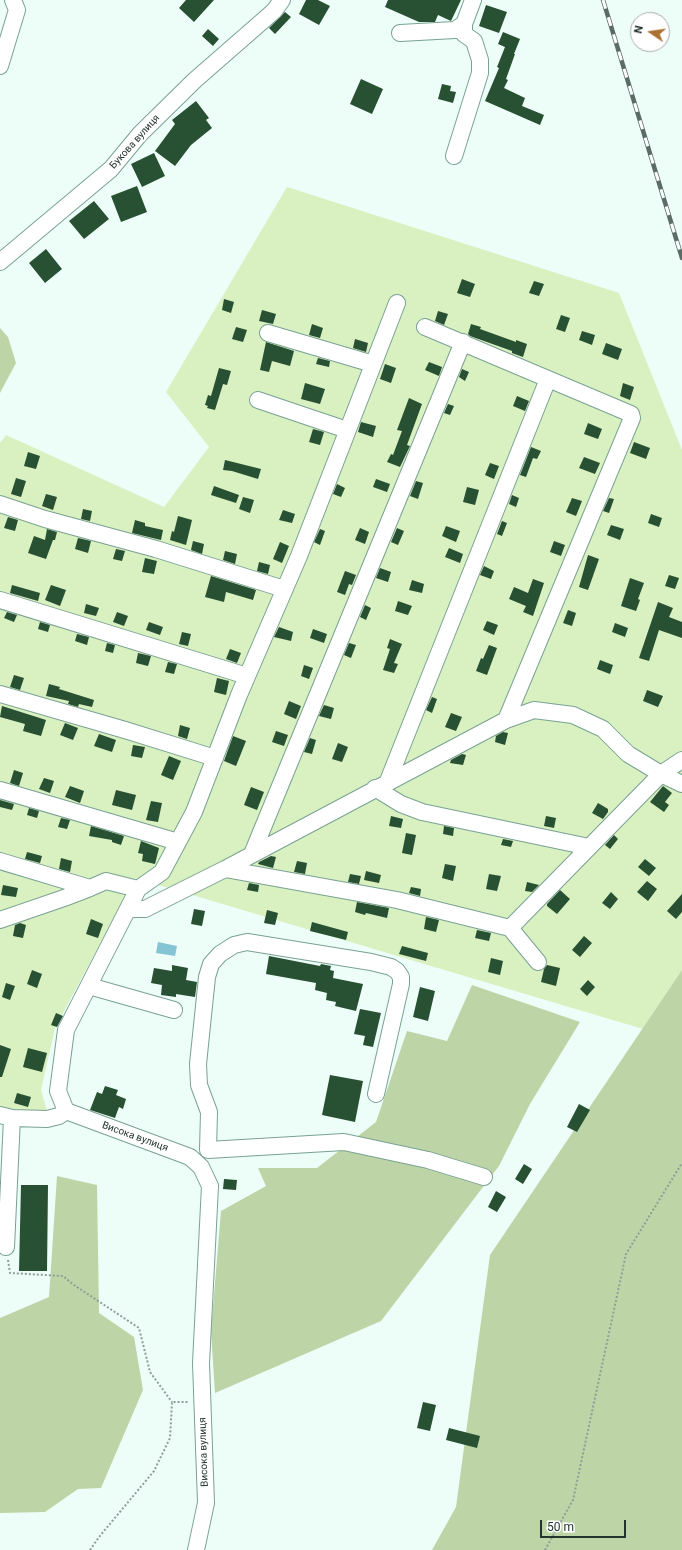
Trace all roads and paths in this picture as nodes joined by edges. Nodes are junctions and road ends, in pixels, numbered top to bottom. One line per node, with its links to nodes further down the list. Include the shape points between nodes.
1 (13, 0): 6 (street, via 17,10)
2 (282, 0): 8 (street, Букова вулиця, via 274,11 195,80 140,134 111,169)
3 (474, 0): 4 (street)
4 (464, 24): 5 (street, via 455,30); 7 (street, via 464,34 474,41 480,60 480,73)
5 (400, 33)
6 (0, 66)
7 (454, 156)
8 (0, 262)
9 (397, 303): 13 (street)
10 (425, 327): 12 (street)
11 (268, 333): 13 (street)
12 (462, 342): 14 (street); 31 (street)
13 (373, 364): 16 (street)
14 (548, 379): 22 (street, via 631,414 632,418); 27 (street)
15 (258, 400): 16 (street)
16 (347, 430): 18 (street)
17 (0, 504): 18 (street)
18 (284, 589): 20 (street)
19 (0, 600): 20 (street)
20 (247, 676): 23 (street)
21 (0, 694): 23 (street)
22 (506, 720): 25 (street, via 534,710 573,715 603,729 628,754); 27 (street)
23 (215, 758): 29 (street, via 194,812)
24 (682, 760): 25 (street)
25 (661, 774): 26 (street); 30 (street)
26 (682, 784)
27 (382, 785): 30 (street, via 401,804 422,812); 31 (street)
28 (0, 790): 29 (street)
29 (178, 842): 35 (street, via 162,872)
30 (589, 847): 38 (street)
31 (252, 854): 33 (street)
32 (0, 861): 34 (street)
33 (225, 869): 36 (street, via 145,909); 38 (street, via 397,900)
34 (90, 888): 35 (street, via 106,881); 37 (street)
35 (138, 889): 36 (street)
36 (128, 909): 40 (street)
37 (0, 920)
38 (510, 928): 39 (street)
39 (538, 962)
40 (89, 986): 41 (street); 43 (street, via 66,1030 58,1091)
41 (174, 1010)
42 (376, 1094): 45 (street, via 401,984 401,977 397,971 371,962 247,942 234,946 220,954 211,964 207,977 198,1064 199,1085 208,1112)
43 (66, 1111): 44 (street, via 47,1120); 47 (street, Висока вулиця, via 190,1157)
44 (6, 1116): 49 (street)
45 (208, 1150): 47 (street); 48 (street, via 344,1142 428,1160)
46 (682, 1163): 55 (path, via 626,1254 573,1500)
47 (201, 1166): 52 (street, Висока вулиця, via 210,1186 201,1363)
48 (484, 1177)
49 (4, 1196): 50 (street)
50 (6, 1247): 51 (path, via 10,1273 64,1276 139,1328 150,1372)
51 (172, 1402): 52 (path); 53 (path, via 170,1438 154,1471)
52 (202, 1402): 54 (street, Висока вулиця, via 206,1504)
53 (90, 1550)
54 (196, 1550)
55 (545, 1550)

